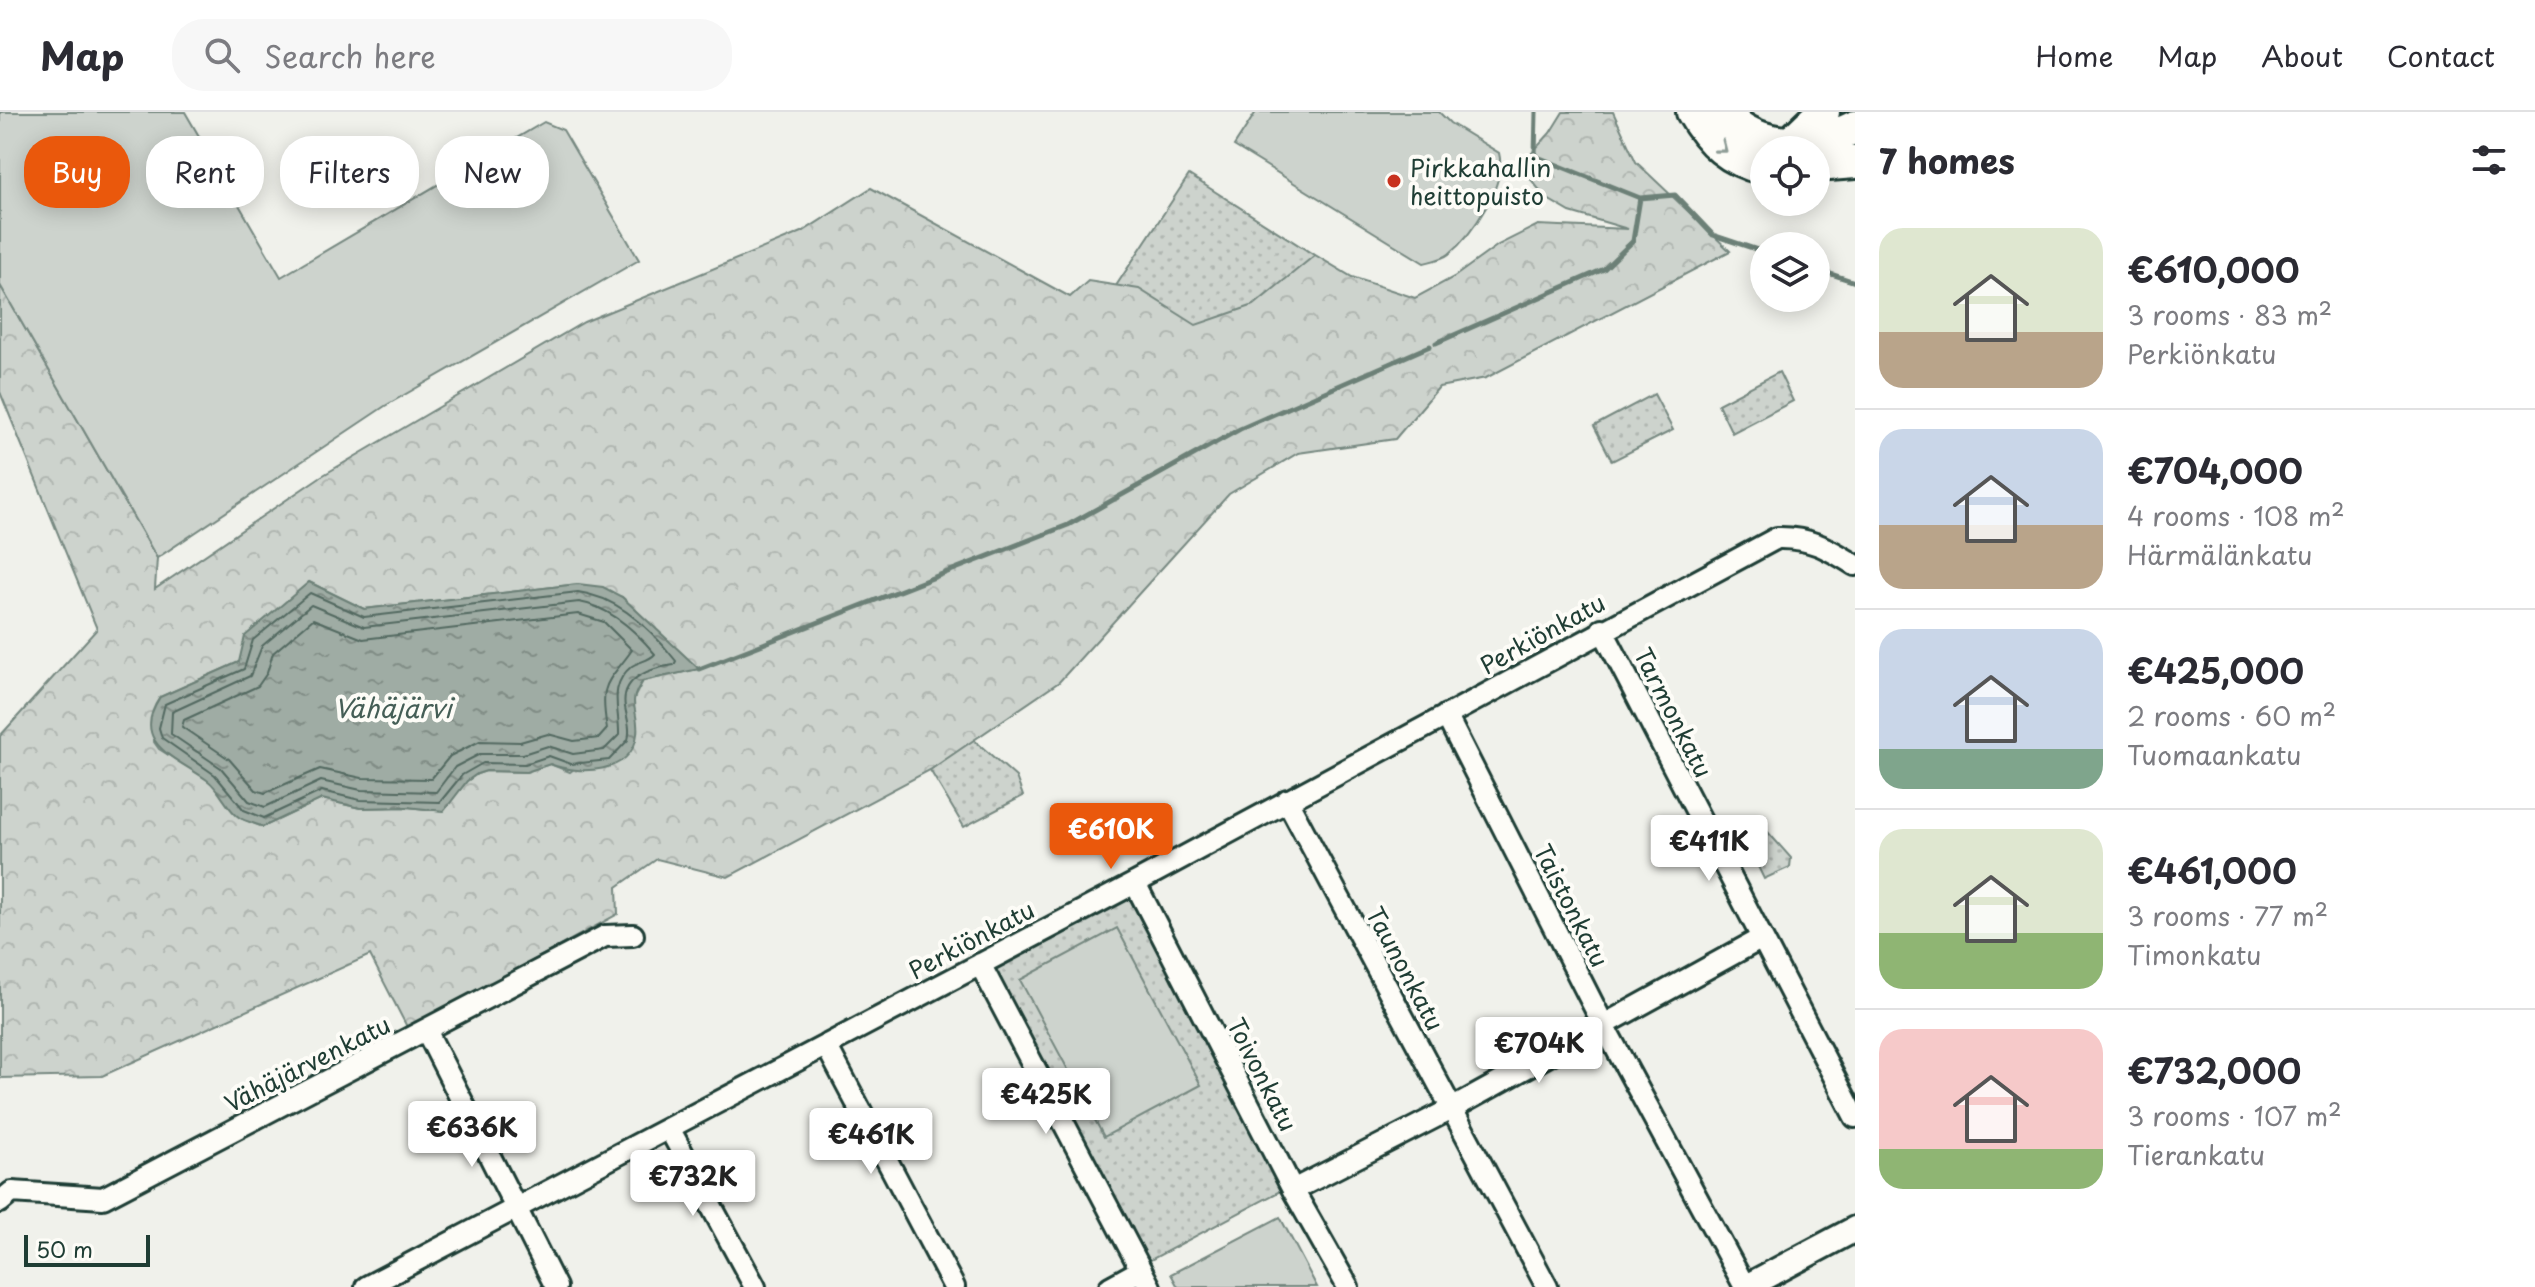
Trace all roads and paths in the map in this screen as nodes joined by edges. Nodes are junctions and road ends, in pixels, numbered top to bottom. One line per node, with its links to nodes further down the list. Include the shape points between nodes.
1 (1693, 112): 11 (main road, one-way to 11, via 1720,148)
2 (1722, 112): 6 (main road)
3 (1823, 112): 7 (main road)
4 (1847, 112): 8 (main road)
5 (1855, 127): 9 (main road)
6 (1750, 136)
7 (1798, 136)
8 (1807, 136)
9 (1830, 139)
10 (1855, 162): 12 (main road)
11 (1750, 164)
12 (1830, 164)
13 (1855, 565): 14 (street, Perkiönkatu, via 1821,543 1777,538)
14 (1602, 629): 15 (street, Perkiönkatu); 19 (street, Tarmonkatu)
15 (1446, 715): 16 (street, Perkiönkatu); 21 (street, Taistonkatu)
16 (1287, 800): 17 (street, Perkiönkatu); 24 (street, Taunonkatu)
17 (1135, 883): 20 (street, Perkiönkatu); 27 (street, Toivonkatu)
18 (633, 935): 22 (street, Vähäjärvenkatu, via 605,936)
19 (1762, 938): 21 (street); 25 (street, Tarmonkatu)
20 (980, 964): 23 (street, Perkiönkatu); 31 (street)
21 (1603, 1024): 24 (street); 39 (street, Taistonkatu)
22 (426, 1030): 28 (street, Vähäjärvenkatu, via 103,1198 12,1192); 29 (street)
23 (826, 1045): 26 (street, Perkiönkatu); 35 (street)
24 (1453, 1108): 27 (street); 38 (street, Taunonkatu)
25 (1855, 1117)
26 (669, 1128): 29 (street, Perkiönkatu); 34 (street)
27 (1293, 1190): 37 (street, Toivonkatu)
28 (0, 1202)
29 (518, 1209): 32 (street, Perkiönkatu); 33 (street)
30 (1855, 1229): 39 (street)
31 (1146, 1279): 36 (street)
32 (366, 1287)
33 (556, 1287)
34 (755, 1287)
35 (954, 1287)
36 (1110, 1287)
37 (1348, 1287)
38 (1547, 1287)
39 (1745, 1287)

